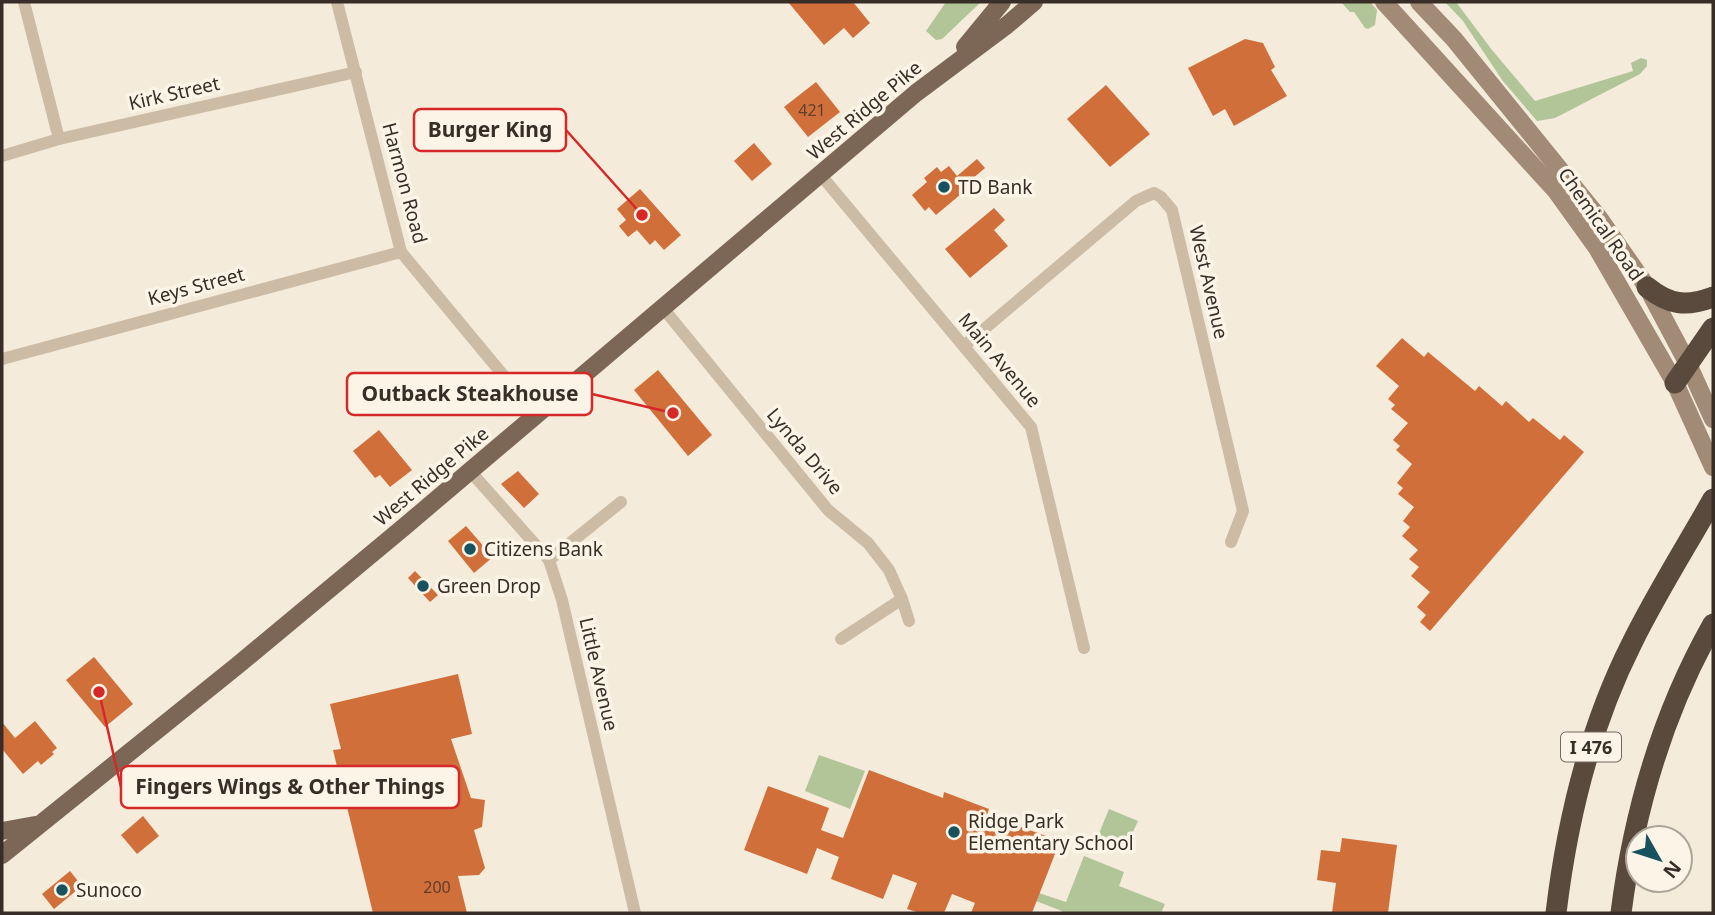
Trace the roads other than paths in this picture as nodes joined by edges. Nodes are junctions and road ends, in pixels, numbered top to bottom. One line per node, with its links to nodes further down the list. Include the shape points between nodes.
1 (24, 2): 9 (street)
2 (337, 2): 8 (street, Harmon Road)
3 (1002, 2): 7 (main road, West Ridge Pike)
4 (1034, 2): 7 (main road, West Ridge Pike)
5 (1384, 2): 20 (main road, Chemical Road, via 1556,191 1597,248)
6 (1419, 2): 13 (main road, Chemical Road, via 1574,186)
7 (947, 69): 11 (main road, West Ridge Pike)
8 (356, 72): 9 (street, Kirk Street); 12 (street, Harmon Road)
9 (59, 139): 10 (street, Kirk Street)
10 (2, 156)
11 (820, 174): 15 (main road, West Ridge Pike); 17 (street, Main Avenue)
12 (401, 252): 18 (street, Keys Street); 21 (street, Harmon Road)
13 (1647, 287): 14 (highway, via 1661,298 1681,304); 19 (main road, Chemical Road)
14 (1713, 297)
15 (663, 308): 21 (main road, West Ridge Pike); 29 (street, Lynda Drive, via 828,510 868,543 889,569)
16 (1713, 328): 19 (highway)
17 (964, 346): 27 (street, West Avenue, via 1136,201 1154,194 1161,197 1172,210 1243,511); 33 (street, Main Avenue, via 1031,426)
18 (2, 359)
19 (1688, 364): 20 (highway); 22 (main road, Chemical Road)
20 (1675, 383): 23 (main road, Chemical Road)
21 (537, 416): 24 (main road, West Ridge Pike)
22 (1713, 419)
23 (1713, 467)
24 (470, 471): 28 (street, Little Avenue); 34 (main road, West Ridge Pike)
25 (1713, 499): 38 (highway, I 476, via 1632,643 1598,725 1573,816)
26 (621, 502): 28 (street)
27 (1231, 542)
28 (549, 561): 37 (street, Little Avenue)
29 (902, 599): 30 (street, Lynda Drive); 32 (street)
30 (909, 621)
31 (1712, 627): 39 (highway, via 1678,694 1656,752 1627,866)
32 (841, 639)
33 (1084, 648)
34 (39, 824): 35 (main road); 36 (main road, West Ridge Pike)
35 (2, 831)
36 (2, 855)
37 (635, 913)
38 (1556, 913)
39 (1621, 913)

